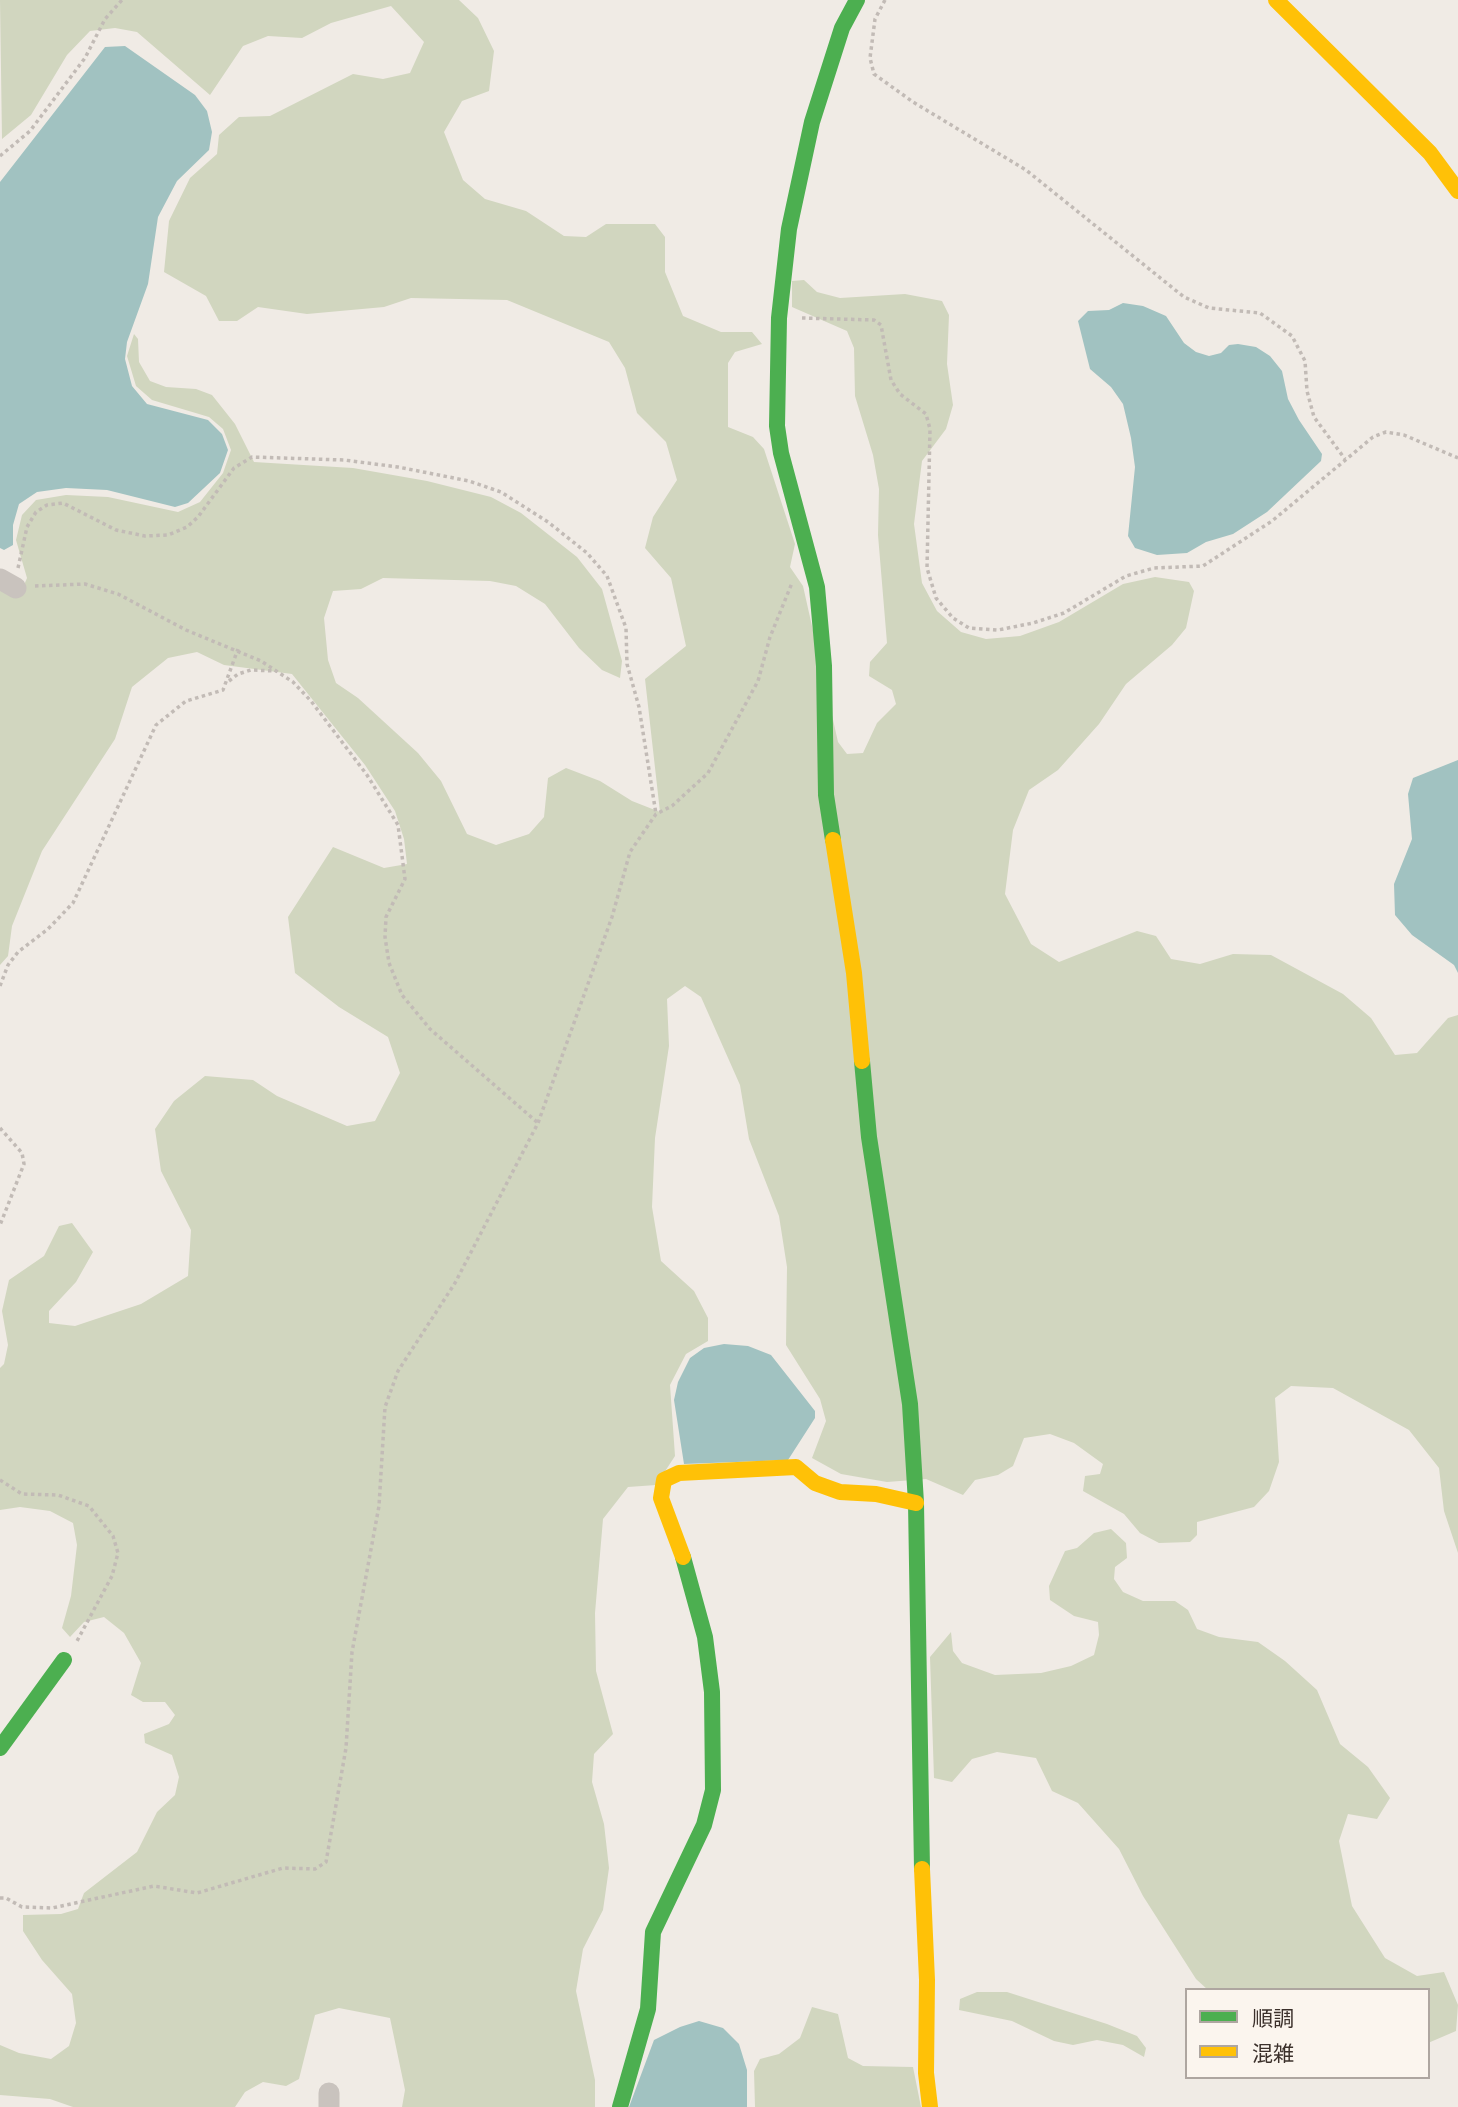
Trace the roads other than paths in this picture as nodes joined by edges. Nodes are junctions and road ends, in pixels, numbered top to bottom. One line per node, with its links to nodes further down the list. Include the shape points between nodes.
1 (857, 0): 4 (street, via 842,27 812,122 789,229 779,318 777,426 810,551 822,622 825,795 854,973 869,1137 904,1348)
2 (1276, 0): 3 (street, via 1430,153)
3 (1458, 191)
4 (916, 1503): 7 (street, via 876,1493 840,1492 815,1483 796,1467 679,1473 664,1480 661,1498 682,1552 705,1637 712,1692 713,1790 704,1825 653,1931 648,2009); 8 (street)
5 (64, 1660): 6 (street)
6 (0, 1748)
7 (620, 2107)
8 (930, 2107)

